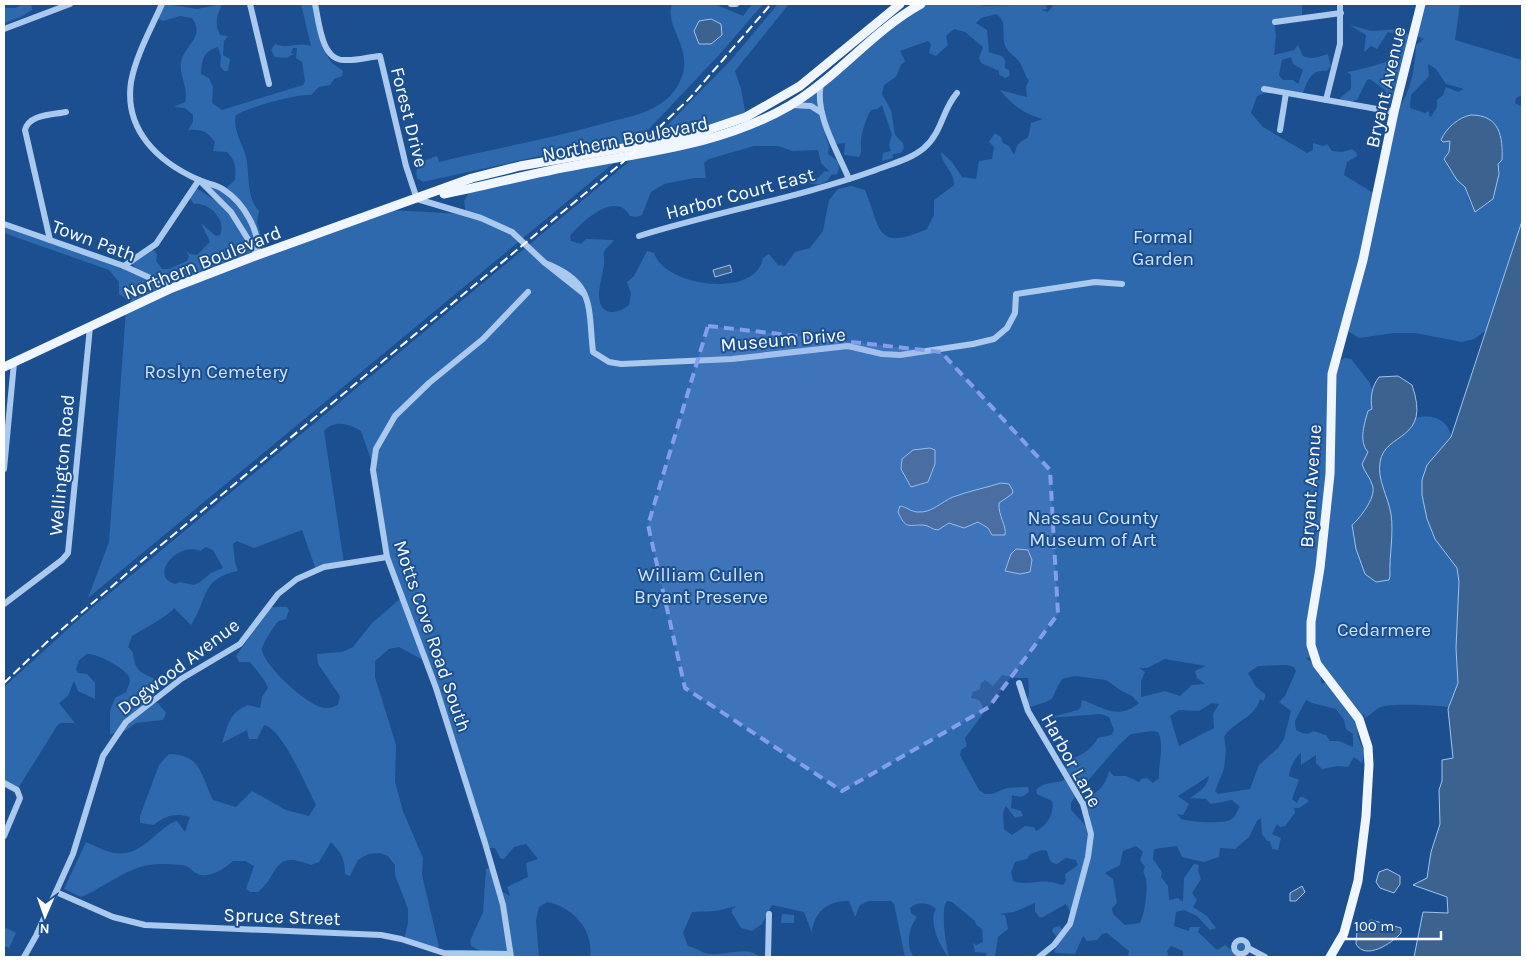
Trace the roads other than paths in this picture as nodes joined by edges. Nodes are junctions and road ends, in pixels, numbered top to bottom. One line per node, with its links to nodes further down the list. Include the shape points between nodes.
1 (70, 4): 11 (street)
2 (162, 4): 27 (street, via 133,74 130,93 132,114 152,150 168,163)
3 (250, 4): 16 (street)
4 (315, 4): 28 (street, Forest Drive, via 326,48 331,55 342,60 380,56)
5 (731, 4): 6 (street)
6 (736, 4)
7 (900, 4): 28 (main road, Northern Boulevard, via 800,86 746,117 670,140 496,172)
8 (921, 4): 15 (main road, Northern Boulevard, via 878,34)
9 (1340, 4): 12 (street)
10 (1421, 4): 23 (main road, Bryant Avenue)
11 (54, 6): 14 (street)
12 (1341, 12): 13 (street); 20 (street, via 1340,44)
13 (1275, 22)
14 (4, 29)
15 (821, 83): 21 (main road, Northern Boulevard); 24 (street, via 819,95)
16 (269, 84)
17 (1264, 89): 19 (street)
18 (957, 93): 26 (street, Harbor Court East, via 948,104 938,130 923,149 908,158)
19 (1286, 93): 20 (street); 25 (street)
20 (1326, 100): 23 (street)
21 (789, 106): 24 (street, via 811,106); 28 (main road, Northern Boulevard, via 750,125 696,144 526,174)
22 (66, 112): 31 (street, via 34,118 25,130)
23 (1394, 112): 54 (main road, Bryant Avenue, via 1368,236 1334,364 1330,474 1311,622 1314,657 1360,719 1368,755 1366,816 1358,881 1344,933)
24 (823, 114): 26 (street)
25 (1280, 130)
26 (849, 179): 30 (street, Harbor Court East)
27 (200, 180): 32 (street, via 231,212); 32 (street, via 224,190 242,209 256,234); 33 (street, via 156,244)
28 (417, 199): 32 (main road, Northern Boulevard); 34 (street, Museum Drive, via 499,225 515,234 544,263 585,295 594,352 605,360 621,364 732,359 848,346 900,355 973,344 994,339 1007,328 1014,313 1016,294 1095,282)
29 (4, 224): 31 (street, Town Path)
30 (639, 236)
31 (50, 240): 33 (street, Town Path)
32 (258, 255): 35 (main road, Northern Boulevard)
33 (124, 266): 35 (street, Town Path)
34 (1122, 284)
35 (172, 288): 37 (main road, Northern Boulevard)
36 (528, 292): 41 (street, Motts Cove Road South, via 484,338 395,416 379,441 373,470)
37 (90, 327): 38 (main road, Northern Boulevard); 42 (street, Wellington Road, via 68,553)
38 (14, 363): 39 (main road, Northern Boulevard); 40 (street)
39 (4, 367)
40 (4, 470)
41 (387, 557): 46 (street, Dogwood Avenue, via 324,567 297,579 278,594 240,644 181,679 126,722 103,756 79,838); 49 (street, Motts Cove Road South, via 436,688 485,843 503,905)
42 (4, 604)
43 (1019, 683): 52 (street, Harbor Lane, via 1028,712 1083,804 1091,834 1070,924)
44 (4, 783): 45 (street, via 17,790 20,798)
45 (4, 836)
46 (56, 892): 49 (street, Spruce Street, via 113,917 145,925 381,935 444,953); 50 (street, Dogwood Avenue)
47 (769, 914): 51 (street)
48 (1248, 948): 53 (street)
49 (511, 955)
50 (24, 957)
51 (768, 957)
52 (1039, 957)
53 (1265, 957)
54 (1330, 957)

